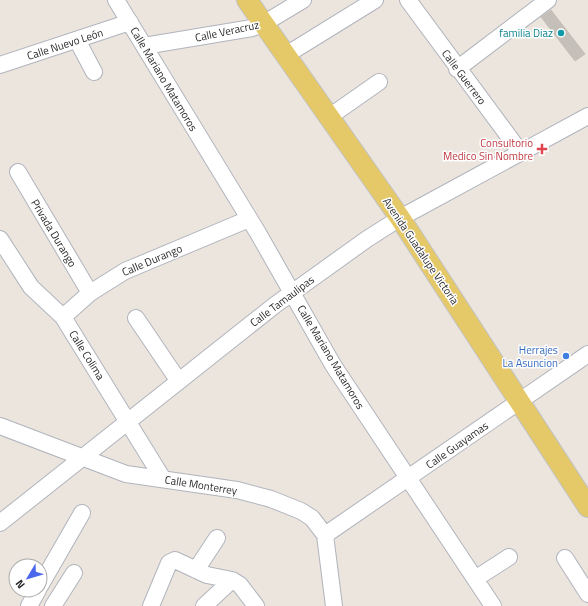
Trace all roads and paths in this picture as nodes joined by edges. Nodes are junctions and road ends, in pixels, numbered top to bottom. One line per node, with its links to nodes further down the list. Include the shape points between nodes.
1 (116, 0): 7 (street, Calle Mariano Matamoros)
2 (247, 0): 8 (main road, Avenida Guadalupe Victoria)
3 (303, 0): 8 (street, Calle Veracruz)
4 (374, 0): 11 (street)
5 (408, 0): 13 (street, Calle Guerrero)
6 (548, 0): 13 (street)
7 (130, 22): 9 (street, Calle Nuevo León); 10 (street, Calle Mariano Matamoros)
8 (263, 24): 10 (street, Calle Veracruz, via 236,32); 11 (main road, Avenida Guadalupe Victoria)
9 (77, 40): 12 (street, Calle Nuevo León); 14 (street)
10 (144, 46): 21 (street, Calle Mariano Matamoros)
11 (286, 56): 17 (main road, Avenida Guadalupe Victoria)
12 (0, 65)
13 (457, 69): 18 (street, Calle Guerrero)
14 (94, 72)
15 (379, 82): 17 (street)
16 (588, 116): 18 (street, Calle Tamaulipas)
17 (329, 117): 20 (main road, Avenida Guadalupe Victoria)
18 (521, 153): 20 (street, Calle Tamaulipas)
19 (18, 172): 23 (street, Privada Durango)
20 (400, 218): 24 (street, Calle Tamaulipas); 29 (main road, Avenida Guadalupe Victoria)
21 (249, 219): 23 (street, Calle Durango, via 125,271); 24 (street, Calle Mariano Matamoros)
22 (0, 239): 25 (street, Calle Colima, via 31,287)
23 (90, 293): 25 (street, Calle Durango)
24 (292, 293): 28 (street, Calle Tamaulipas); 34 (street, Calle Mariano Matamoros, via 333,365)
25 (63, 317): 30 (street, Calle Colima)
26 (136, 318): 28 (street)
27 (588, 354): 29 (street, Calle Guayamas)
28 (178, 380): 30 (street, Calle Tamaulipas)
29 (520, 400): 34 (street, Calle Guayamas); 35 (main road, Avenida Guadalupe Victoria)
30 (127, 421): 32 (street, Calle Tamaulipas); 33 (street, Calle Colima)
31 (0, 426): 32 (street, Calle Monterrey)
32 (81, 458): 33 (street, Calle Monterrey, via 126,474); 37 (street, Calle Tamaulipas)
33 (163, 479): 38 (street, Calle Monterrey, via 237,490 272,499 301,510 312,518)
34 (408, 479): 38 (street, Calle Guayamas); 45 (street, Calle Mariano Matamoros)
35 (588, 507)
36 (82, 513): 43 (street)
37 (0, 523)
38 (325, 535): 52 (street)
39 (217, 538): 42 (street)
40 (509, 557): 45 (street)
41 (565, 558): 47 (street)
42 (196, 570): 46 (street); 49 (street, via 180,561 171,560)
43 (48, 572)
44 (74, 573): 48 (street)
45 (475, 579): 53 (street, Calle Mariano Matamoros)
46 (232, 580): 50 (street); 51 (street, via 240,585)
47 (588, 594)
48 (53, 606)
49 (151, 606)
50 (204, 606)
51 (256, 606)
52 (334, 606)
53 (493, 606)

